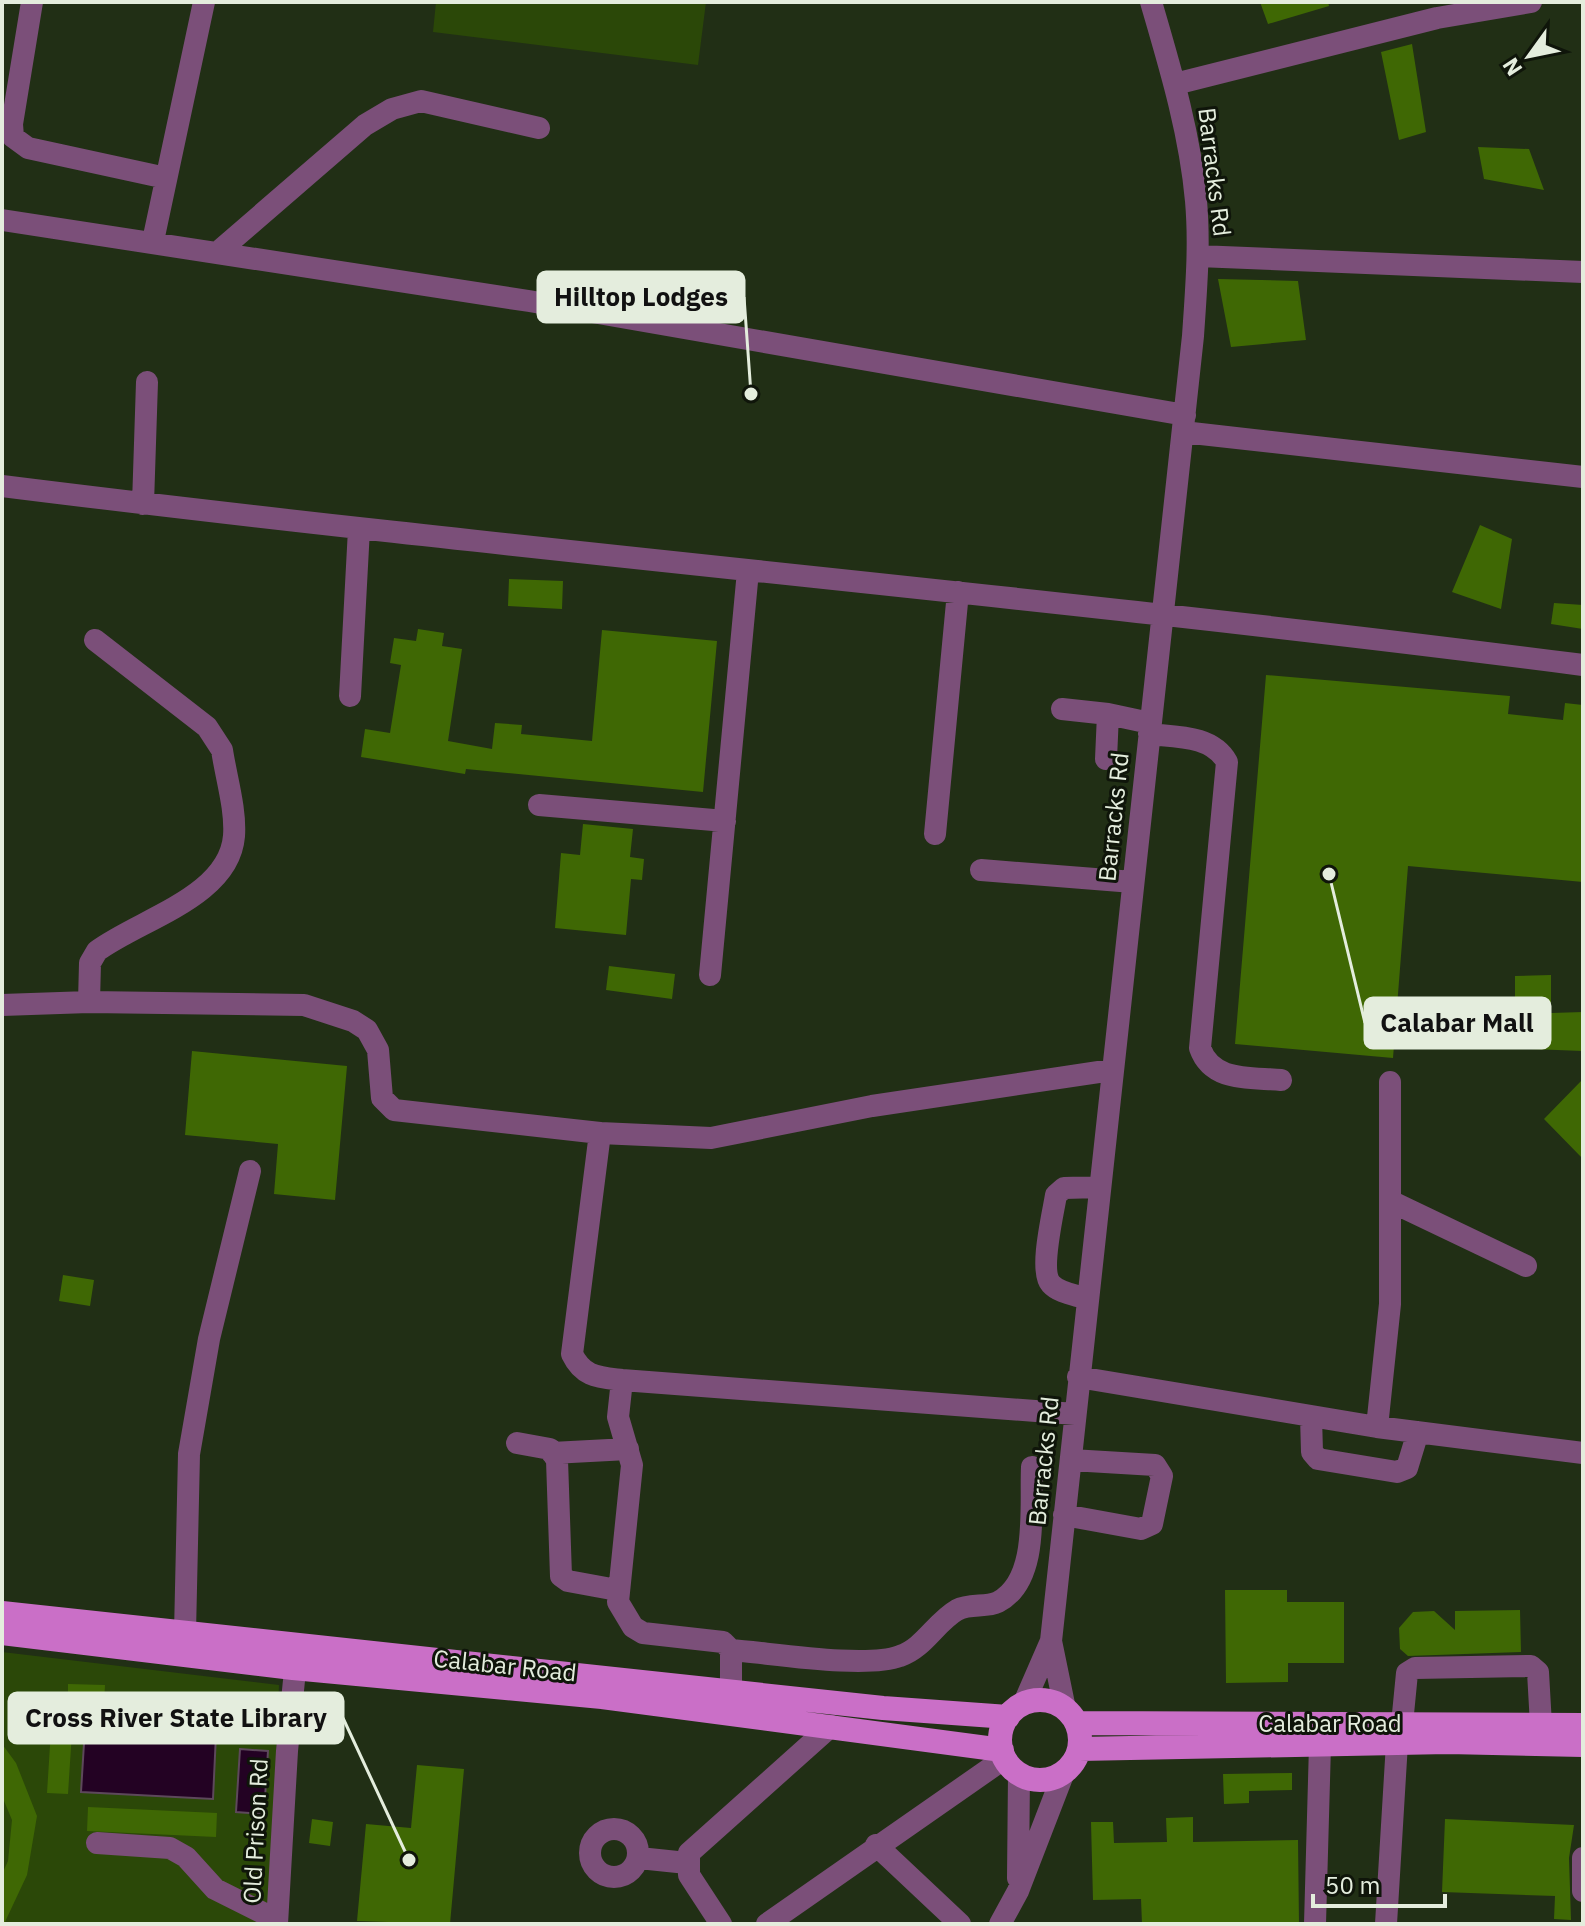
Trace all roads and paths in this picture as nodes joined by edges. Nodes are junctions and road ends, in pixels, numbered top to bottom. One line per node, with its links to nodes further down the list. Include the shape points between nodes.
1 (32, 2): 7 (street, via 13,137 28,148)
2 (1151, 2): 5 (street, Barracks Rd)
3 (1531, 2): 5 (street, via 1437,18)
4 (201, 3): 7 (street)
5 (1175, 84): 11 (street, Barracks Rd, via 1196,201)
6 (539, 128): 10 (street, via 421,101 392,109 365,125)
7 (166, 178): 9 (street)
8 (2, 220): 9 (street)
9 (153, 241): 10 (street)
10 (218, 252): 14 (street, via 529,301)
11 (1198, 256): 12 (street); 14 (street, Barracks Rd)
12 (1583, 272)
13 (147, 382): 17 (street)
14 (1184, 423): 15 (street); 21 (street, Barracks Rd)
15 (1583, 477)
16 (2, 486): 17 (street)
17 (143, 504): 18 (street)
18 (359, 529): 19 (street); 24 (street)
19 (748, 571): 20 (street); 30 (street)
20 (958, 592): 21 (street); 31 (street)
21 (1162, 613): 23 (street); 27 (street, Barracks Rd)
22 (95, 640): 35 (street, via 217,740 234,832 232,852 210,884 97,951 90,963)
23 (1583, 665)
24 (350, 696)
25 (1062, 709): 26 (street)
26 (1108, 714): 27 (street); 28 (street)
27 (1149, 728): 33 (street, Barracks Rd); 38 (street, via 1204,741 1221,750 1227,762 1200,1048 1205,1062 1219,1074)
28 (1106, 759)
29 (539, 805): 30 (street)
30 (725, 821): 34 (street)
31 (935, 834)
32 (981, 870): 33 (street)
33 (1133, 882): 37 (street, Barracks Rd)
34 (710, 975)
35 (89, 1002): 36 (street); 40 (street, via 304,1005 367,1030 378,1050 382,1098 394,1110)
36 (2, 1005)
37 (1112, 1070): 40 (street, via 872,1106 711,1138); 42 (street, Barracks Rd)
38 (1281, 1080)
39 (1390, 1082): 43 (street)
40 (600, 1133): 47 (street, via 572,1354 590,1375)
41 (250, 1171): 62 (street, via 209,1339 189,1454)
42 (1100, 1187): 45 (street, Barracks Rd); 45 (street, via 1064,1188 1056,1195 1045,1269 1057,1290)
43 (1390, 1201): 44 (street); 50 (street, via 1390,1304)
44 (1526, 1266)
45 (1087, 1299): 46 (street, Barracks Rd)
46 (1078, 1377): 48 (street, Barracks Rd); 49 (street)
47 (622, 1380): 48 (street); 53 (street, via 618,1417)
48 (1075, 1414): 56 (street, Barracks Rd)
49 (1311, 1416): 50 (street); 51 (street, via 1312,1452 1318,1459 1397,1472 1407,1468)
50 (1377, 1427): 51 (street)
51 (1418, 1432): 55 (street)
52 (517, 1443): 54 (street)
53 (628, 1449): 54 (street); 59 (street, via 632,1465)
54 (552, 1453): 59 (street, via 557,1460 561,1576)
55 (1583, 1453)
56 (1071, 1460): 58 (street, Barracks Rd); 58 (street, via 1155,1465 1162,1476 1152,1524 1141,1529)
57 (1032, 1467): 64 (street, via 1027,1562 1010,1594 995,1603 959,1609 901,1656 872,1661)
58 (1064, 1515): 63 (street, Barracks Rd)
59 (617, 1590): 64 (street, via 624,1614 643,1633 723,1642)
60 (2, 1613): 62 (main road, Calabar Road)
61 (2, 1633): 65 (main road, Calabar Road)
62 (185, 1633): 65 (main road, Calabar Road)
63 (1051, 1641): 67 (street, Barracks Rd); 68 (street, Barracks Rd)
64 (731, 1650): 66 (street)
65 (295, 1657): 66 (main road, Calabar Road); 71 (main road, Calabar Road); 85 (street, Old Prison Rd)
66 (731, 1691): 67 (main road, Calabar Road, via 883,1708)
67 (1016, 1710): 68 (main road, via 1050,1701); 76 (main road, via 1002,1727)
68 (1071, 1716): 72 (main road, Calabar Road); 75 (main road)
69 (1541, 1725): 70 (main road, Calabar Road); 72 (main road, Calabar Road); 72 (street, via 1538,1672 1531,1666 1415,1668 1407,1673)
70 (1583, 1725)
71 (831, 1726): 76 (main road, Calabar Road); 82 (street, via 689,1853)
72 (1400, 1734): 73 (main road, Calabar Road); 74 (main road, Calabar Road); 92 (street)
73 (1320, 1745): 75 (main road, Calabar Road); 91 (street)
74 (1583, 1745)
75 (1079, 1749): 77 (main road)
76 (1009, 1761): 77 (main road, via 1042,1780); 79 (street); 83 (street)
77 (1064, 1772): 83 (street)
78 (97, 1843): 85 (street, via 170,1848 186,1857 215,1889)
79 (876, 1845): 86 (street); 89 (street)
80 (639, 1858): 82 (street)
81 (1583, 1858): 84 (street)
82 (687, 1863): 87 (street, via 689,1875)
83 (1018, 1891): 90 (street)
84 (1583, 1891)
85 (277, 1922)
86 (770, 1922): 88 (street)
87 (721, 1924)
88 (801, 1924)
89 (960, 1924)
90 (1000, 1924)
91 (1315, 1924)
92 (1386, 1924)

